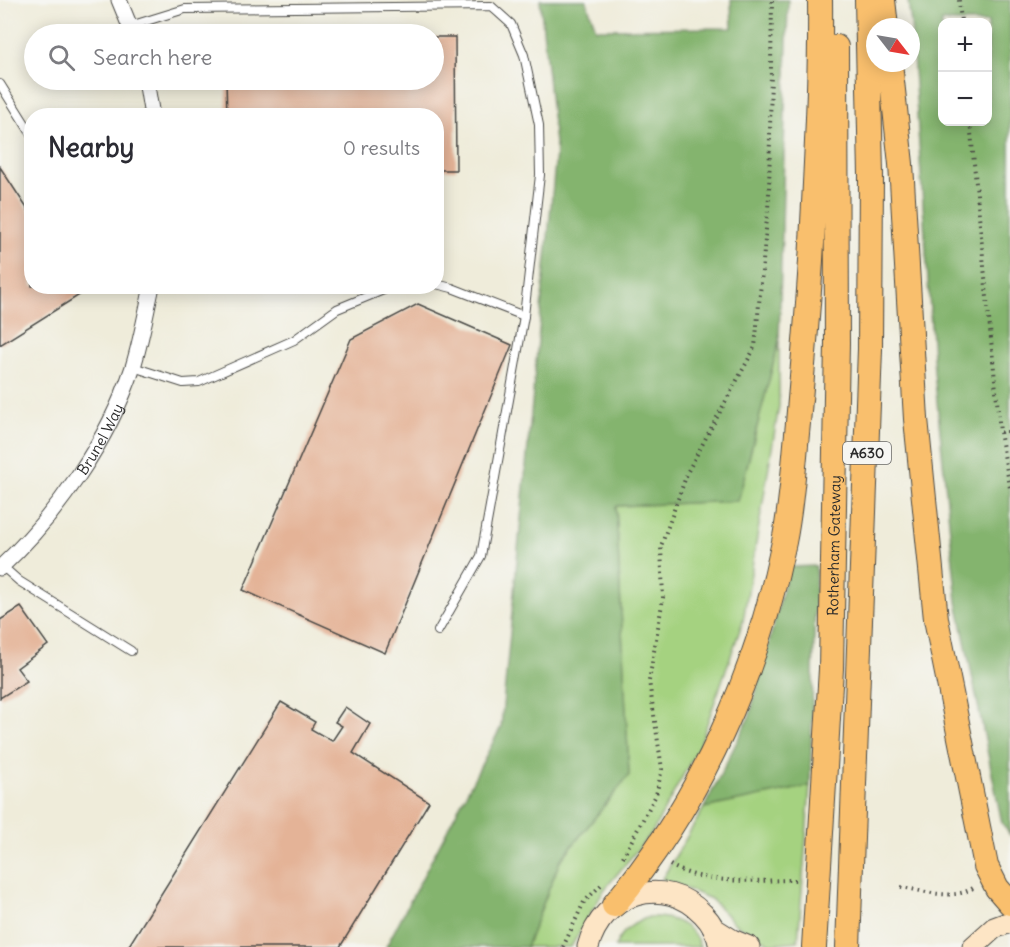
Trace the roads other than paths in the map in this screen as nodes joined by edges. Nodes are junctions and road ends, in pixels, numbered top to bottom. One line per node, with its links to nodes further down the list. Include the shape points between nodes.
1 (119, 0): 7 (street)
2 (820, 0): 24 (highway, via 809,300 784,540 760,635 705,771 654,855)
3 (835, 0): 29 (highway, Rotherham Gateway / A630, via 837,343 831,658)
4 (867, 0): 30 (highway, Rotherham Gateway / A630, via 870,349)
5 (883, 0): 6 (highway)
6 (885, 18)
7 (129, 24)
8 (146, 24): 17 (lane, via 185,9 491,6 511,24 524,55 539,125 540,175)
9 (891, 72): 22 (highway, via 901,164 916,419 936,619 986,866)
10 (0, 84): 13 (lane)
11 (148, 90): 12 (street)
12 (151, 108)
13 (24, 122)
14 (444, 286): 17 (lane)
15 (150, 294): 18 (street, Brunel Way)
16 (374, 294): 18 (lane, via 337,309 294,340 199,382 183,383)
17 (524, 316): 20 (lane, via 481,556)
18 (133, 367): 19 (street, Brunel Way, via 113,416 82,468 50,515)
19 (1, 567): 21 (lane)
20 (438, 631)
21 (131, 651)
22 (1000, 880): 23 (highway, via 997,888)
23 (1010, 903)
24 (614, 905): 26 (main road, via 644,893 676,895 695,905 710,921); 27 (main road, via 597,924)
25 (1010, 922): 31 (main road, via 994,928)
26 (716, 938): 28 (main road)
27 (588, 947)
28 (749, 947)
29 (814, 947)
30 (848, 947)
31 (974, 947)

